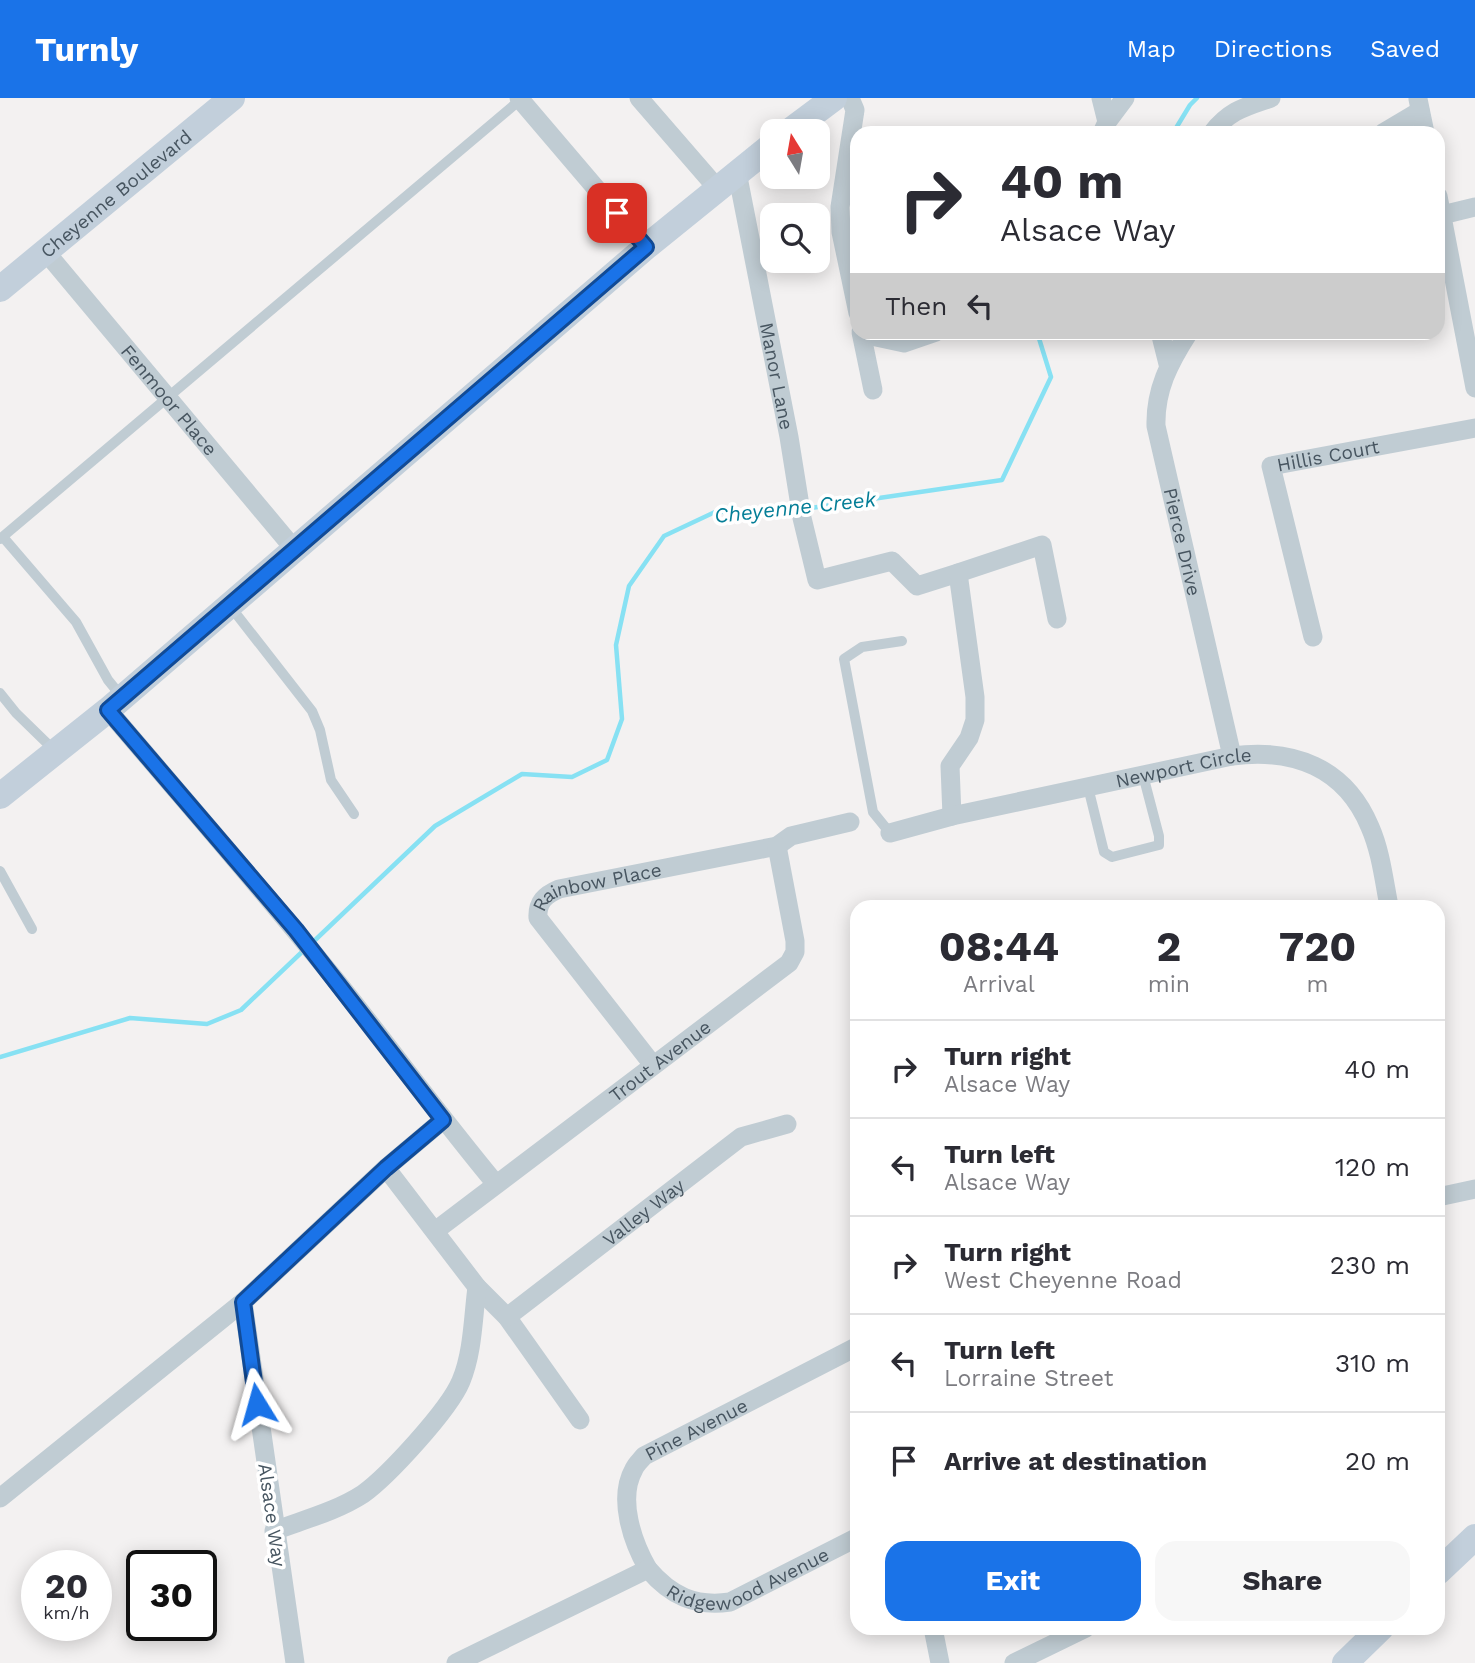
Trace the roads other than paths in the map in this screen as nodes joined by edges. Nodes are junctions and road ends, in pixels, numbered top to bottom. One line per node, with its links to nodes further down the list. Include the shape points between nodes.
1 (232, 98): 24 (main road, Cheyenne Boulevard)
2 (639, 98): 19 (street)
3 (834, 98): 10 (main road)
4 (850, 98): 11 (street, via 855,110)
5 (1101, 98): 12 (street)
6 (1125, 98): 13 (street)
7 (1271, 98): 14 (street, via 1237,109)
8 (520, 99): 23 (street); 35 (lane)
9 (1419, 104): 15 (street); 16 (street)
10 (806, 119)
11 (853, 126)
12 (1105, 126)
13 (1106, 126)
14 (1218, 126)
15 (1392, 126)
16 (1424, 126)
17 (850, 142): 25 (street, via 840,207)
18 (760, 154): 19 (main road)
19 (727, 180): 23 (main road); 39 (street, Manor Lane, via 789,437 817,580 892,561 917,586)
20 (1445, 205): 21 (street)
21 (1475, 207)
22 (1445, 227): 33 (street)
23 (646, 247): 38 (main road)
24 (45, 251): 26 (main road, Cheyenne Boulevard); 35 (street, Fenmoor Place)
25 (850, 275)
26 (0, 289)
27 (863, 340): 34 (street)
28 (891, 340): 29 (street)
29 (913, 340)
30 (1162, 340): 32 (street)
31 (1184, 340): 32 (street, Pierce Drive)
32 (1168, 363): 47 (street, Pierce Drive, via 1155,408 1156,426)
33 (1475, 388)
34 (873, 390)
35 (169, 397): 37 (lane); 38 (street, Fenmoor Place)
36 (1475, 428): 42 (street, Hillis Court, via 1272,466)
37 (1, 538): 45 (lane, via 76,622 108,680)
38 (295, 550): 40 (main road)
39 (958, 573): 41 (street, via 1042,545); 52 (street, via 975,720 950,766)
40 (230, 605): 45 (main road); 51 (lane, via 312,711 327,751 331,780)
41 (1056, 619)
42 (1313, 637)
43 (902, 641): 54 (lane, via 862,647 844,659 873,812)
44 (0, 693): 46 (lane)
45 (115, 704): 46 (main road); 60 (street)
46 (56, 751): 50 (main road)
47 (1232, 756): 48 (street, Newport Circle); 57 (street, Newport Circle, via 1279,754 1299,759 1337,780 1371,829)
48 (1143, 775): 49 (street, Newport Circle); 49 (lane, via 1159,845 1112,856 1104,852)
49 (1088, 787): 52 (street, Newport Circle)
50 (0, 796)
51 (354, 814)
52 (952, 816): 54 (street, Newport Circle)
53 (850, 822): 55 (street, Rainbow Place, via 791,836)
54 (890, 833)
55 (777, 846): 59 (street, Trout Avenue, via 795,941 789,963); 59 (street, Rainbow Place, via 559,890 537,908 538,918)
56 (0, 871): 58 (lane)
57 (1388, 900)
58 (32, 929)
59 (653, 1065): 63 (street, Trout Avenue)
60 (443, 1120): 62 (street); 63 (street)
61 (787, 1124): 69 (street, Valley Way, via 741,1137)
62 (386, 1168): 66 (street); 68 (street)
63 (496, 1184): 66 (street, Trout Avenue)
64 (1475, 1189): 65 (street)
65 (1445, 1195)
66 (435, 1231): 67 (street)
67 (477, 1287): 69 (street); 73 (street, via 467,1363 440,1414 362,1494)
68 (243, 1302): 72 (street); 73 (street, Alsace Way)
69 (507, 1317): 71 (street)
70 (850, 1350): 77 (street, Pine Avenue, via 645,1456 633,1469 630,1531)
71 (580, 1420)
72 (0, 1498)
73 (274, 1531): 81 (street, Alsace Way)
74 (1475, 1536): 76 (main road)
75 (850, 1541): 77 (street, Ridgewood Avenue, via 730,1602 680,1597)
76 (1445, 1565)
77 (648, 1569): 82 (street, Ridgewood Avenue)
78 (934, 1635): 83 (street)
79 (1072, 1635): 84 (street)
80 (1374, 1635): 85 (main road)
81 (295, 1663)
82 (456, 1663)
83 (940, 1663)
84 (1014, 1663)
85 (1345, 1663)

